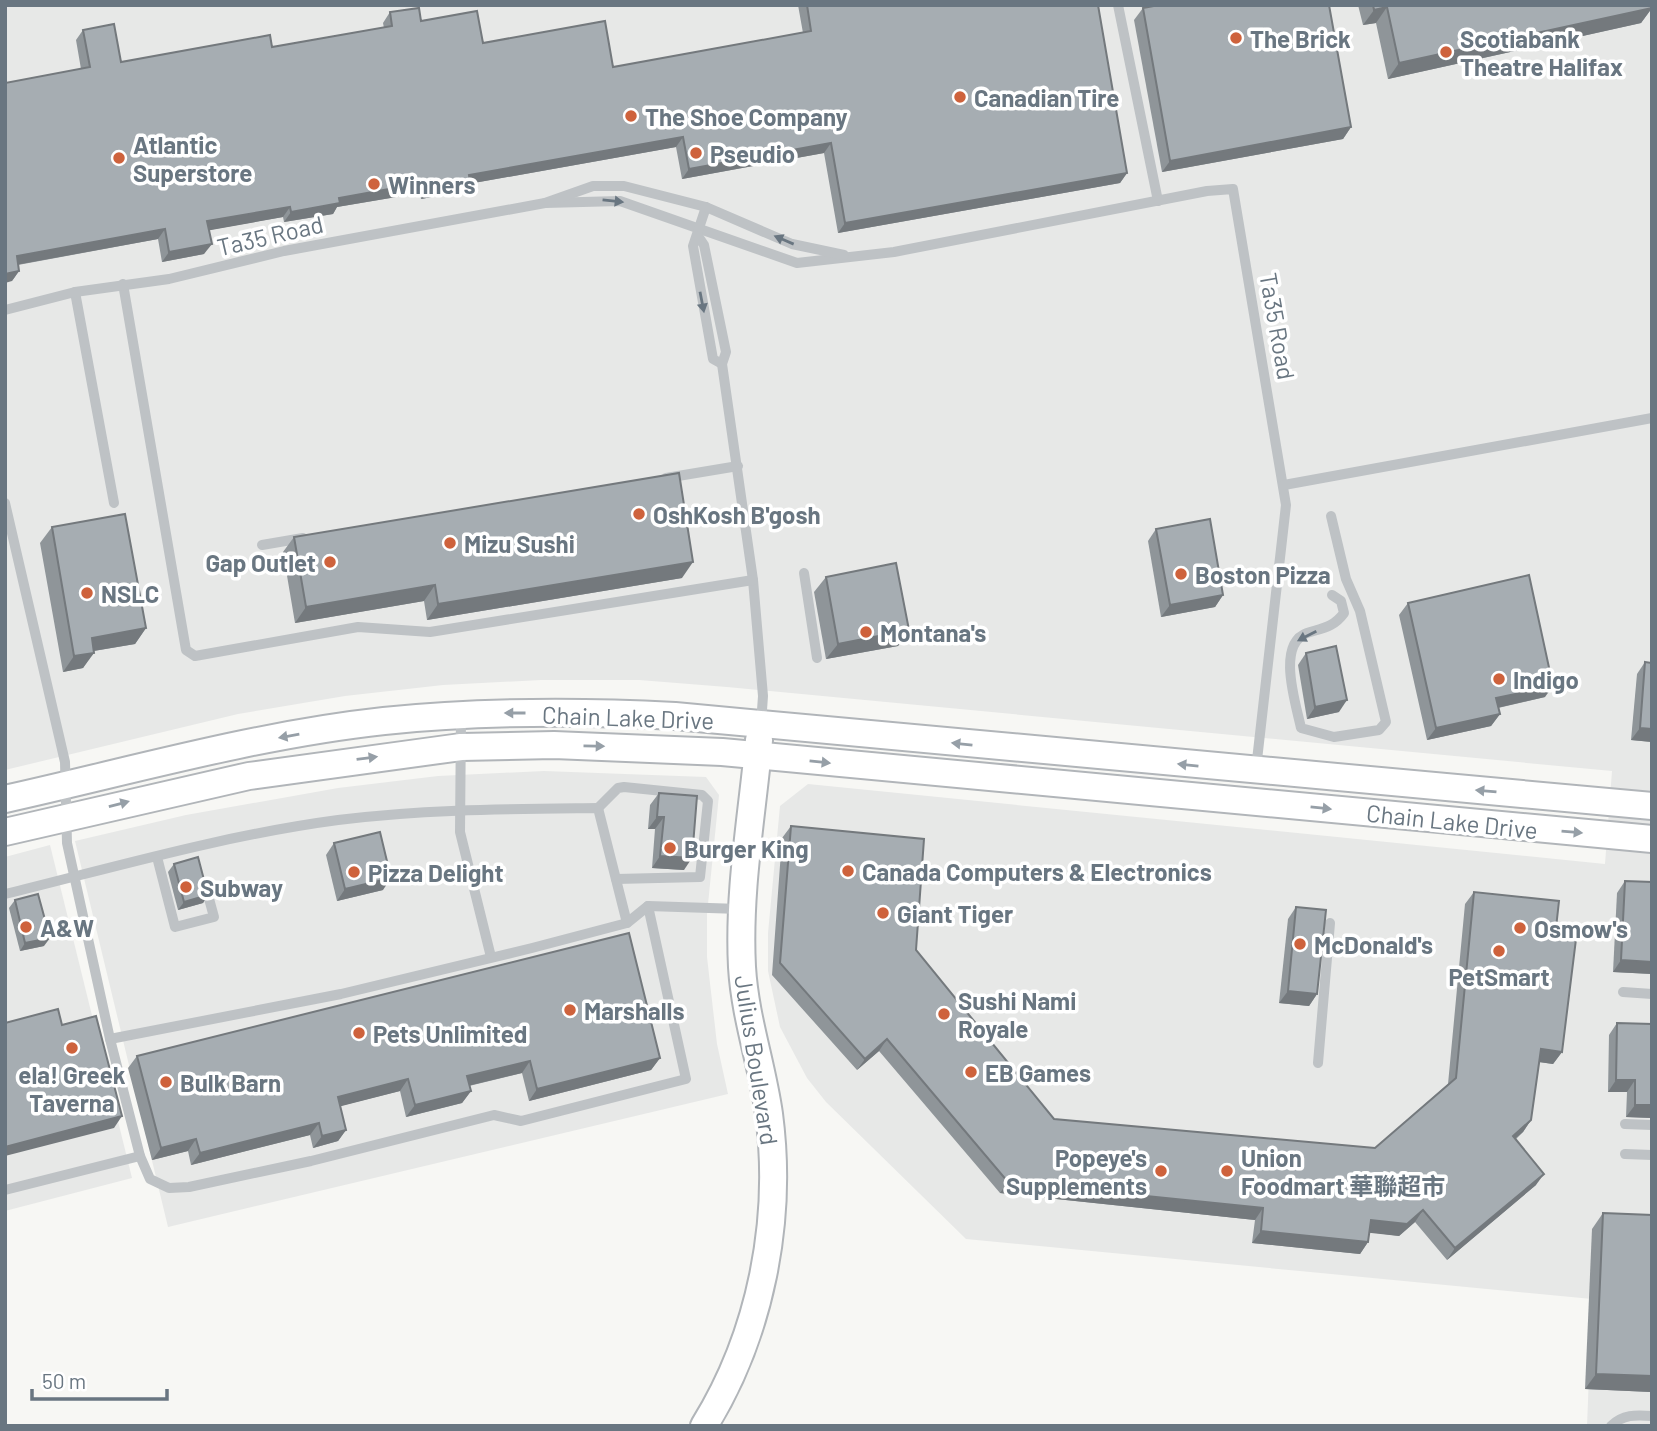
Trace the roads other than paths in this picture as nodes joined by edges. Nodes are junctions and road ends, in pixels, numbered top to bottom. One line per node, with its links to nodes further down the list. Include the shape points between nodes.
1 (1118, 5): 2 (lane)
2 (1157, 201): 6 (lane, Ta35 Road, via 941,244); 13 (lane, Ta35 Road, via 1233,189)
3 (545, 202): 4 (lane, Ta35 Road, via 593,186 624,186); 5 (lane, Ta35 Road, one-way to 5, via 620,201); 7 (lane, Ta35 Road, via 284,251 216,270)
4 (706, 207): 5 (lane); 6 (lane, Ta35 Road, one-way to 4, via 792,244)
5 (699, 232): 6 (lane, Ta35 Road, via 797,263); 11 (lane, via 693,246 699,287 713,359 722,364)
6 (850, 256)
7 (123, 284): 8 (lane, Ta35 Road); 20 (lane, via 186,650 195,656 358,627 430,632)
8 (75, 292): 9 (lane, Ta35 Road); 15 (lane)
9 (5, 310)
10 (1652, 418): 13 (lane)
11 (738, 466): 12 (lane); 20 (lane)
12 (659, 479)
13 (1284, 485): 27 (lane, via 1286,525)
14 (5, 503): 28 (lane, via 65,762)
15 (114, 503)
16 (1331, 516): 21 (lane, one-way to 16, via 1341,601 1344,613 1336,624 1303,635 1293,645 1289,664 1301,728 1334,737 1379,730 1386,722 1360,611 1346,579)
17 (311, 537): 18 (lane)
18 (262, 545)
19 (804, 573): 22 (lane)
20 (753, 580): 24 (lane, via 763,696)
21 (1332, 595)
22 (817, 658)
23 (461, 715): 24 (street, Chain Lake Drive, one-way to 23, via 650,715); 25 (lane); 28 (street, Chain Lake Drive, one-way to 28, via 296,734)
24 (761, 724): 26 (street, Julius Boulevard); 27 (street, Chain Lake Drive, one-way to 24)
25 (461, 747): 26 (street, Chain Lake Drive, one-way to 26, via 638,746); 33 (lane); 34 (street, Chain Lake Drive, one-way to 25, via 235,778)
26 (758, 755): 30 (street, Chain Lake Drive, one-way to 30); 45 (street, Julius Boulevard)
27 (1256, 772): 30 (street); 31 (street, Chain Lake Drive, one-way to 27)
28 (66, 786): 29 (street, Chain Lake Drive); 34 (lane)
29 (5, 799)
30 (1253, 801): 36 (street, Chain Lake Drive, one-way to 36)
31 (1652, 806)
32 (598, 808): 33 (lane); 42 (lane); 42 (lane, via 624,787 702,795 708,801 700,877)
33 (460, 810): 37 (lane, via 338,820); 48 (lane, via 460,832)
34 (66, 819): 35 (street, Chain Lake Drive); 41 (lane)
35 (5, 832)
36 (1652, 839)
37 (195, 848): 38 (lane); 39 (lane)
38 (157, 857): 40 (lane, via 175,927 214,917); 41 (lane)
39 (198, 859)
40 (201, 870)
41 (74, 877): 43 (lane); 51 (lane)
42 (616, 879): 46 (lane)
43 (5, 894)
44 (648, 906): 45 (lane); 46 (lane); 57 (lane, via 686,1079 521,1121 494,1115 189,1187 169,1188 150,1179)
45 (741, 909): 60 (street, Julius Boulevard, via 744,991 771,1139 771,1219 751,1322)
46 (627, 923): 48 (lane)
47 (1330, 923): 52 (lane)
48 (491, 957): 51 (lane, via 341,993)
49 (1623, 992): 50 (lane)
50 (1652, 994)
51 (110, 1039): 57 (lane)
52 (1318, 1063)
53 (1625, 1124): 54 (lane)
54 (1652, 1125)
55 (1625, 1154): 56 (lane)
56 (1652, 1155)
57 (140, 1156): 58 (lane)
58 (5, 1190)
59 (1652, 1416): 61 (lane, via 1632,1415)
60 (704, 1426)
61 (1611, 1426)

